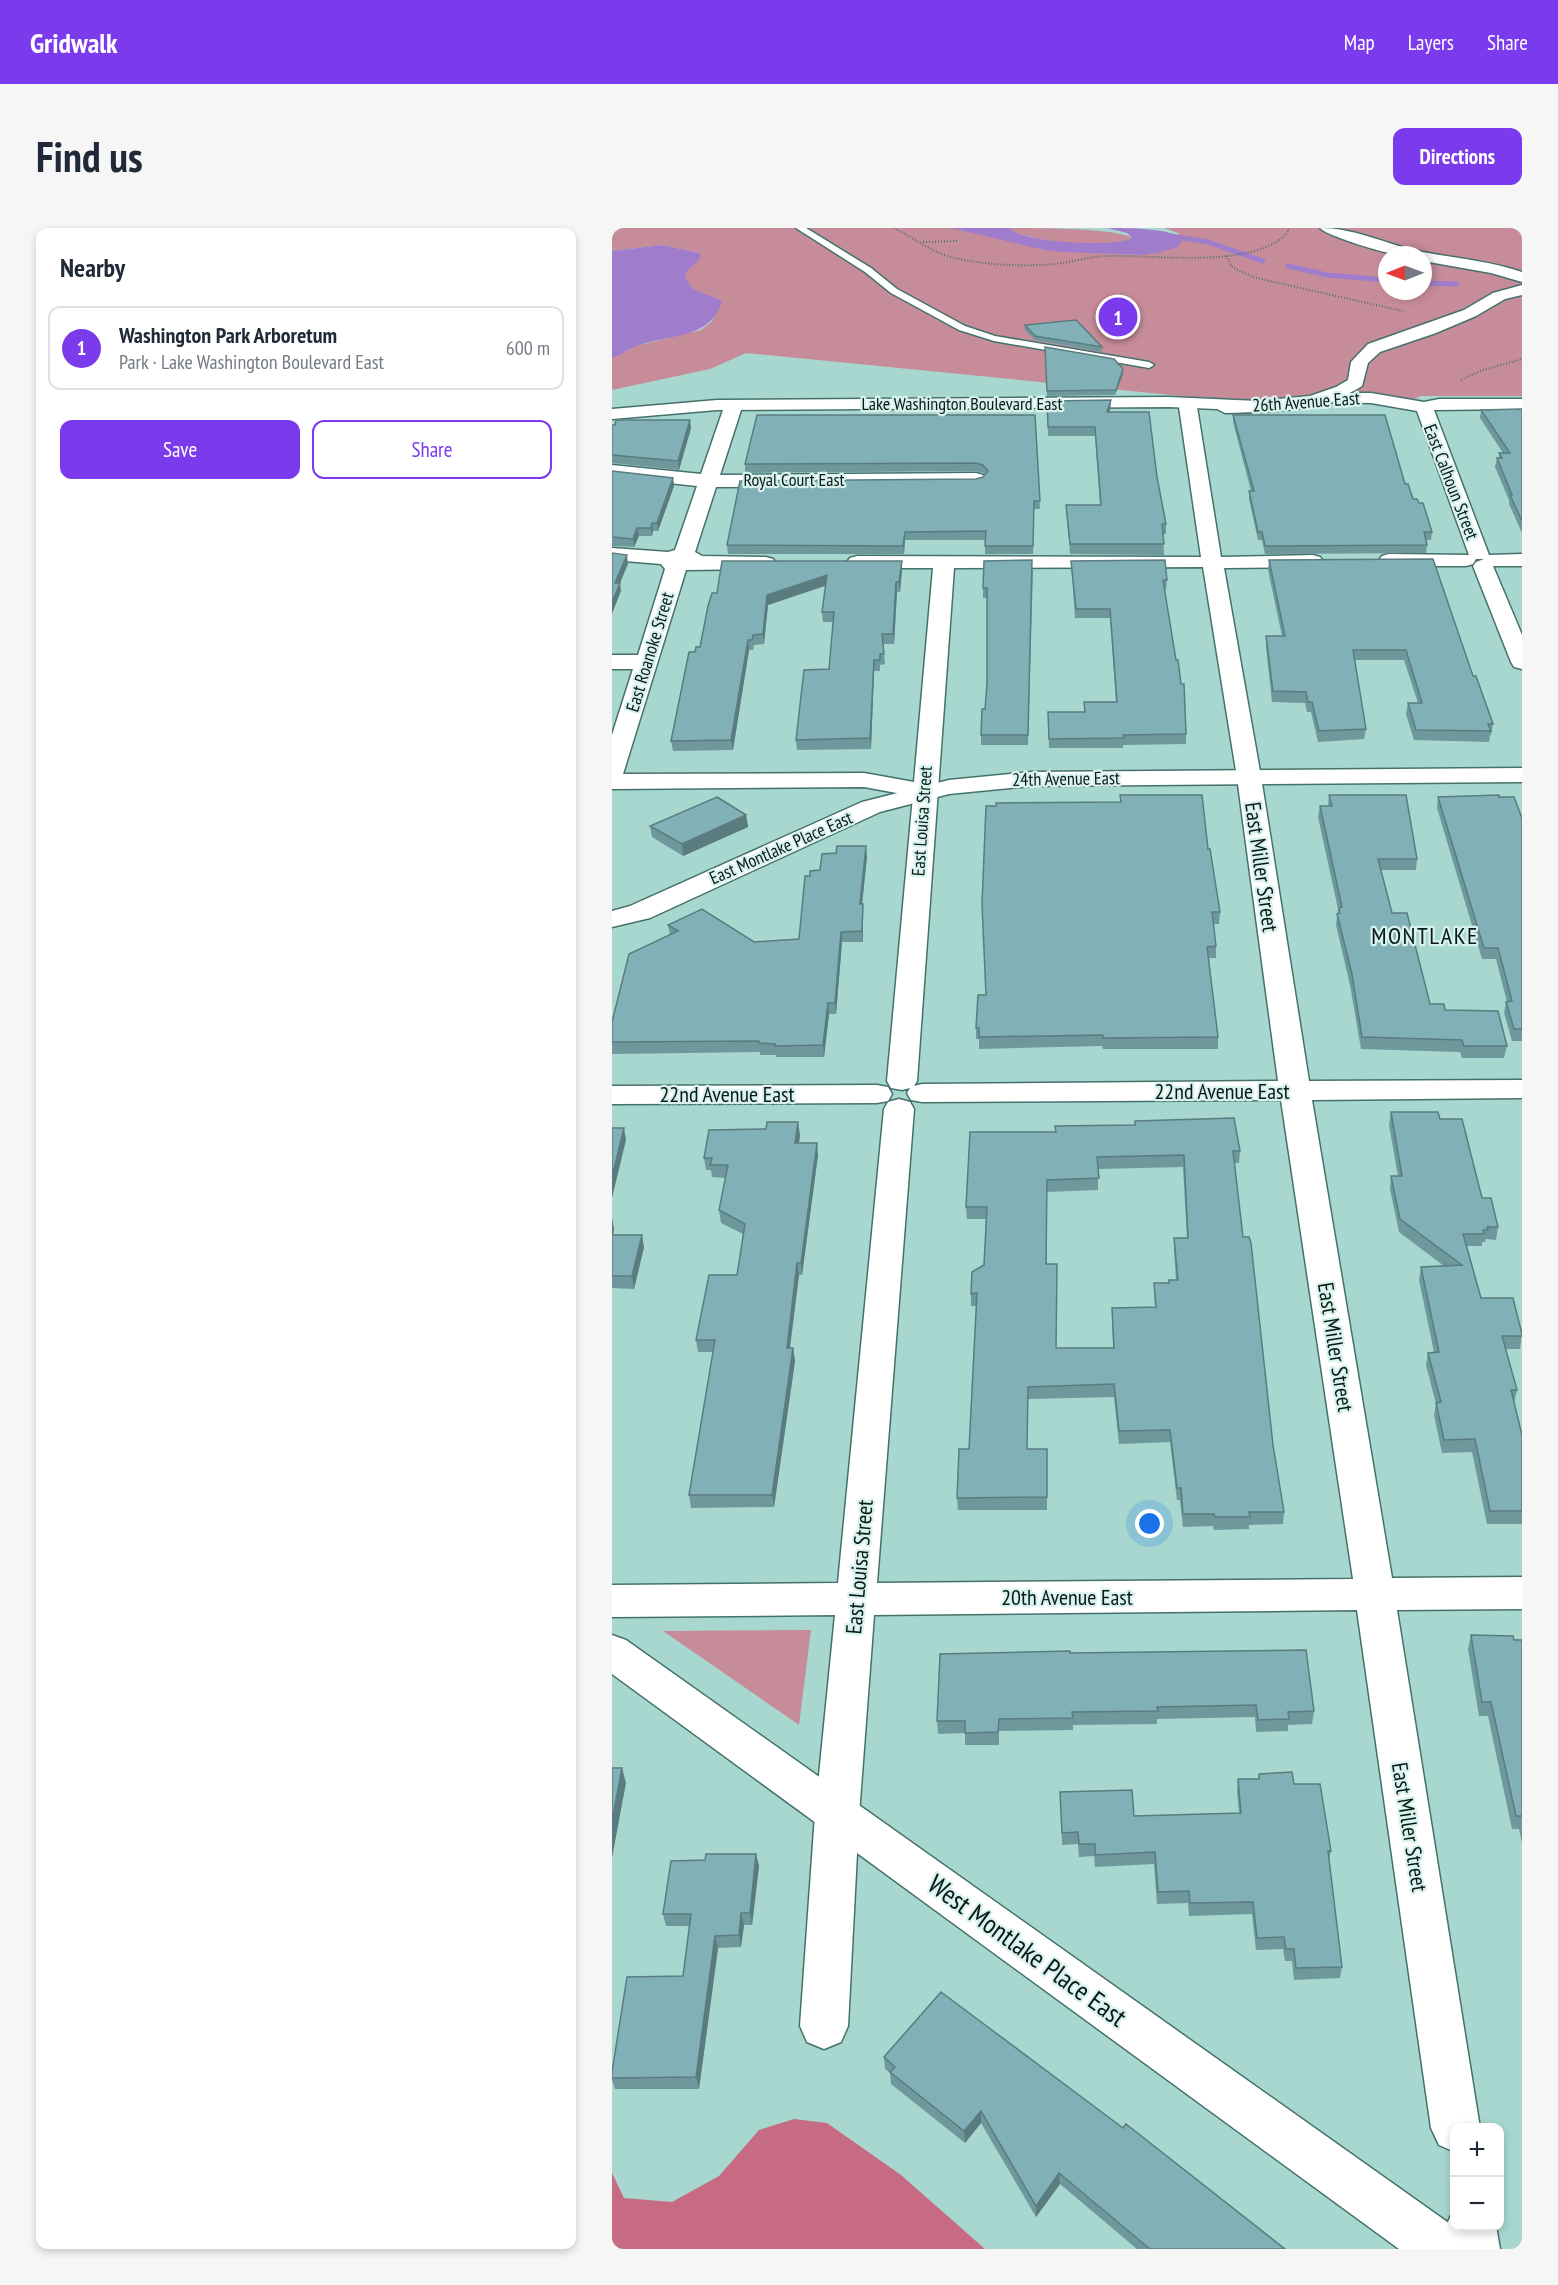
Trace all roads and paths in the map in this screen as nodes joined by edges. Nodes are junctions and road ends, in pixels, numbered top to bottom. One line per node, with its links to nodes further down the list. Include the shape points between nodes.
1 (800, 228): 13 (lane, via 894,291 962,328 994,338)
2 (894, 228): 6 (path)
3 (1286, 228): 7 (path, via 1289,230 1284,237)
4 (1327, 228): 10 (street, via 1437,259 1491,266)
5 (957, 241): 6 (path)
6 (922, 242): 9 (path, via 951,257 998,264 1054,264 1104,256)
7 (1251, 252): 8 (path)
8 (1231, 255): 9 (path)
9 (1226, 256): 11 (path, via 1235,271 1256,278)
10 (1522, 279): 15 (street, via 1470,313 1374,348 1360,362 1356,382)
11 (1372, 303)
12 (1522, 358): 14 (path)
13 (1149, 364)
14 (1454, 383)
15 (1327, 398): 19 (street, 26th Avenue East); 23 (street, 26th Avenue East, via 1371,398)
16 (1152, 404): 18 (street, Lake Washington Boulevard East); 19 (street, Lake Washington Boulevard East); 22 (street, Lake Washington Boulevard East)
17 (1522, 404): 23 (street, 26th Avenue East, via 1439,404)
18 (773, 405): 20 (street, Lake Washington Boulevard East); 21 (street, Lake Washington Boulevard East)
19 (1247, 405): 22 (street, 26th Avenue East)
20 (706, 406): 21 (street, Lake Washington Boulevard East); 24 (street, Lake Washington Boulevard East)
21 (733, 407): 27 (street, East Roanoke Street)
22 (1188, 407): 32 (street, East Miller Street)
23 (1424, 409): 30 (street, East Calhoun Street)
24 (612, 414)
25 (612, 471): 27 (street, Royal Court East)
26 (976, 478): 27 (street, Royal Court East)
27 (708, 481): 29 (street, East Roanoke Street)
28 (612, 554): 29 (street)
29 (681, 560): 37 (street); 39 (street, East Roanoke Street)
30 (1480, 560): 31 (street); 34 (street); 40 (street, East Calhoun Street)
31 (1522, 560)
32 (1212, 561): 33 (street); 36 (street); 43 (street, East Miller Street)
33 (1335, 561)
34 (1370, 561)
35 (841, 562): 36 (street)
36 (944, 562): 45 (street, East Louisa Street)
37 (783, 563)
38 (612, 662): 39 (street)
39 (648, 662): 41 (street, East Roanoke Street)
40 (1522, 662)
41 (612, 773)
42 (1522, 776): 43 (street, 24th Avenue East)
43 (1249, 777): 45 (street, 24th Avenue East, via 1003,780); 50 (street, East Miller Street)
44 (612, 782): 45 (street, 24th Avenue East, via 864,780)
45 (924, 791): 46 (street, East Montlake Place East, via 871,807); 51 (street, East Louisa Street)
46 (640, 912): 47 (street, East Montlake Place East); 48 (street, East Montlake Place East, via 621,933)
47 (612, 919)
48 (612, 937)
49 (1522, 1089): 50 (street, 22nd Avenue East)
50 (1295, 1091): 51 (street, 22nd Avenue East); 54 (street, East Miller Street)
51 (900, 1094): 52 (street, 22nd Avenue East); 55 (street, East Louisa Street)
52 (612, 1095)
53 (1522, 1593): 54 (street, 20th Avenue East)
54 (1375, 1595): 55 (street, 20th Avenue East); 60 (street, East Miller Street)
55 (856, 1598): 56 (street, 20th Avenue East); 58 (street, East Louisa Street)
56 (612, 1601)
57 (612, 1652): 58 (street, West Montlake Place East)
58 (837, 1815): 59 (street, East Louisa Street); 62 (street, West Montlake Place East)
59 (824, 2026)
60 (1455, 2123)
61 (1472, 2231): 63 (street)
62 (1442, 2249)
63 (1474, 2249)

